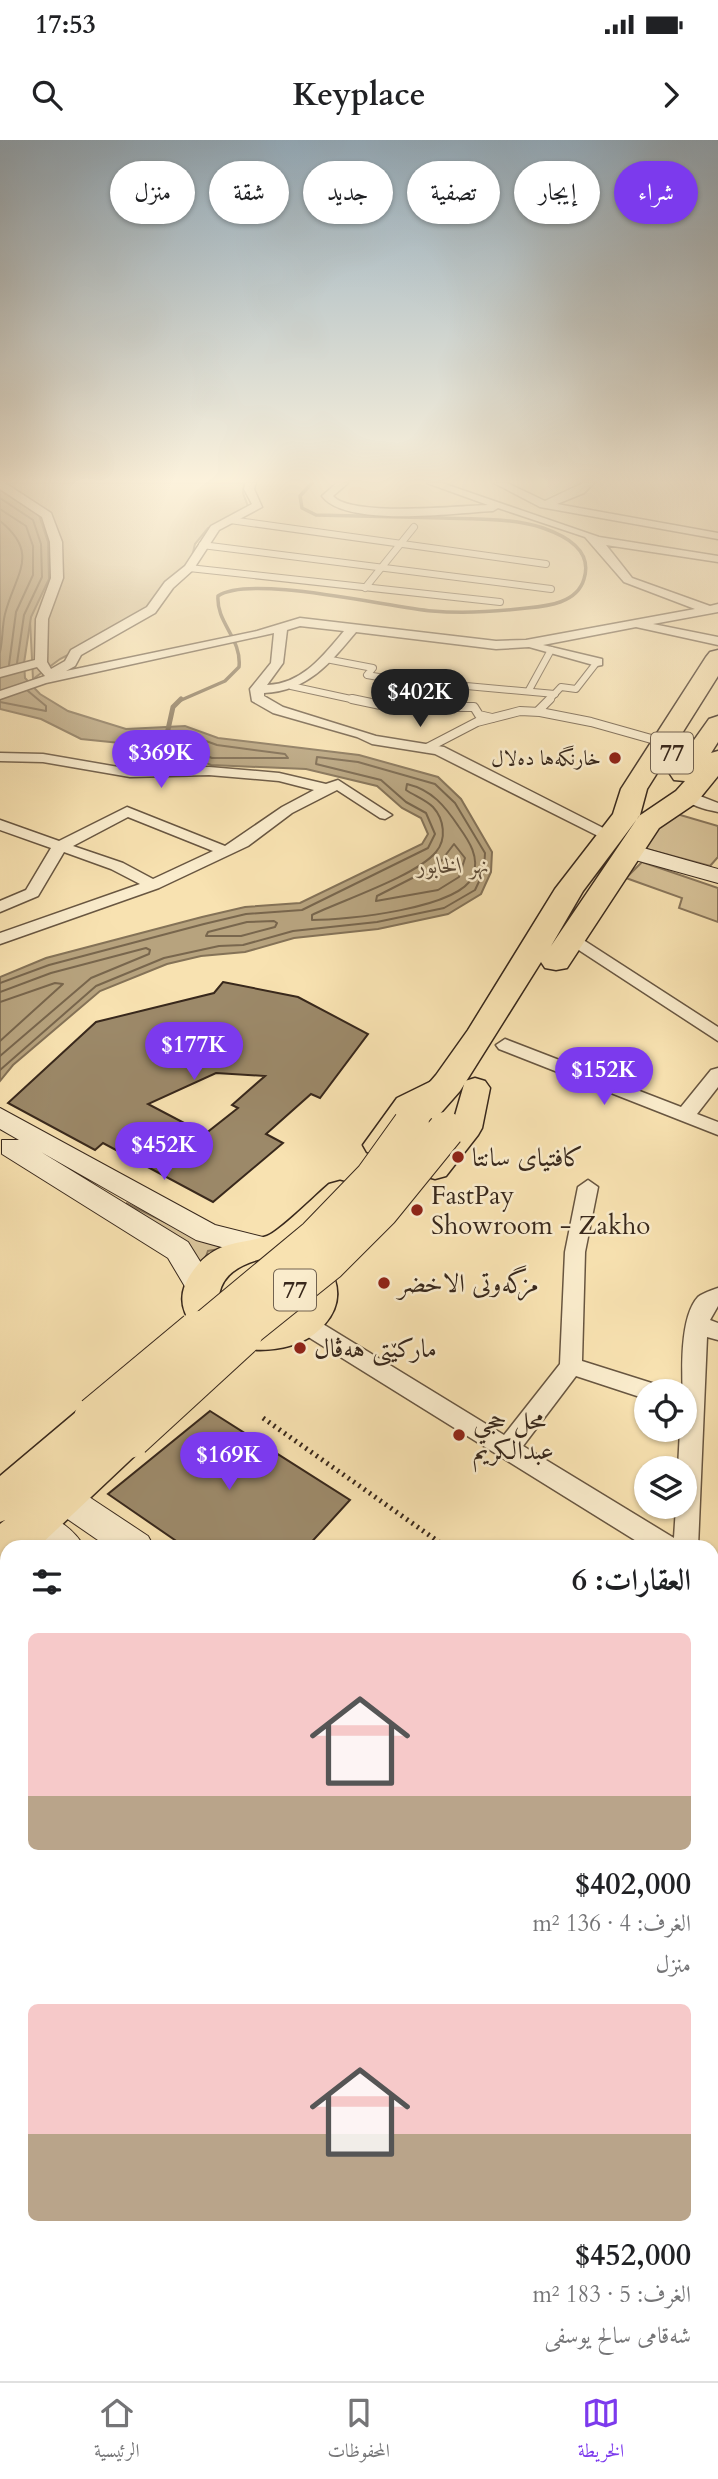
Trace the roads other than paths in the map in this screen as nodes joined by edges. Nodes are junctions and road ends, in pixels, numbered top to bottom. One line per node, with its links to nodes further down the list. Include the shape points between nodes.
1 (53, 588): 19 (street, via 42,619)
2 (167, 588): 12 (street, via 151,610)
3 (370, 588): 7 (lane)
4 (540, 588): 6 (lane)
5 (651, 588): 8 (street)
6 (551, 589)
7 (500, 602)
8 (712, 608): 9 (street)
9 (633, 623): 13 (street); 14 (street)
10 (281, 628): 11 (street, via 300,622); 16 (street); 24 (street, via 280,655)
11 (352, 629): 14 (street, via 470,644); 18 (street)
12 (117, 640): 16 (street); 22 (street, via 76,653 70,663)
13 (718, 641)
14 (526, 644): 15 (street)
15 (551, 650): 20 (street); 25 (lane)
16 (148, 657): 22 (street)
17 (718, 657): 32 (highway)
18 (326, 659): 23 (street); 25 (lane, via 373,668 367,676 412,685)
19 (37, 662): 21 (street); 22 (street)
20 (597, 663): 27 (lane, via 576,689 561,687)
21 (0, 673)
22 (46, 678): 28 (street)
23 (291, 687): 24 (street); 30 (lane, via 390,707 474,708 479,715)
24 (257, 689): 33 (street, via 257,698 278,710 372,740)
25 (529, 690): 27 (lane)
26 (718, 690): 41 (highway, 77)
27 (555, 694): 29 (lane)
28 (0, 695)
29 (538, 711): 30 (lane); 32 (lane)
30 (495, 718): 33 (lane, via 455,729)
31 (718, 724): 41 (highway, 77)
32 (662, 742): 41 (highway, via 634,789)
33 (426, 748): 41 (street)
34 (0, 757): 36 (street, via 43,758 130,773 195,770 297,779)
35 (718, 759): 37 (highway)
36 (327, 789): 39 (street, via 338,784); 43 (street)
37 (687, 795): 38 (street); 41 (highway)
38 (718, 808)
39 (384, 815)
40 (0, 825): 42 (street)
41 (628, 831): 44 (main road); 48 (highway, 77); 53 (highway, 77, via 570,889 482,1034)
42 (59, 847): 43 (street, via 127,811); 45 (street, via 117,866); 46 (street, via 33,893)
43 (225, 851): 45 (street)
44 (718, 876)
45 (153, 885): 47 (street)
46 (4, 906): 47 (street)
47 (27, 930): 49 (street)
48 (571, 937): 50 (street); 51 (highway, 77)
49 (0, 939)
50 (718, 1035)
51 (505, 1045): 53 (highway, 77); 54 (street)
52 (718, 1074): 54 (street)
53 (461, 1086): 60 (main road, via 408,1105 351,1181); 61 (main road, via 467,1128); 74 (highway, 77, bridge, via 429,1127 381,1210 328,1263)
54 (684, 1117): 56 (street)
55 (0, 1118): 58 (main road)
56 (718, 1129)
57 (0, 1140): 58 (main road)
58 (44, 1155): 62 (main road, via 206,1233); 65 (main road, via 178,1250)
59 (588, 1187): 70 (street, via 575,1252)
60 (322, 1209): 61 (main road, via 324,1223 337,1235 356,1241); 62 (main road)
61 (377, 1239): 63 (main road)
62 (267, 1247): 63 (main road, via 300,1255 309,1262); 65 (main road, via 222,1259 212,1267)
63 (324, 1292): 66 (main road)
64 (718, 1296): 67 (street, via 706,1303)
65 (202, 1297): 68 (main road, via 209,1319 226,1331); 69 (main road)
66 (305, 1324): 68 (main road); 76 (street)
67 (707, 1328): 71 (street)
68 (262, 1339): 73 (main road)
69 (135, 1363): 73 (main road, via 168,1360 186,1368 196,1383); 77 (main road)
70 (571, 1366): 72 (street); 76 (street)
71 (694, 1379)
72 (634, 1386)
73 (195, 1401): 78 (main road)
74 (113, 1427): 78 (highway, 77); 78 (highway, 77)
75 (687, 1442): 82 (street)
76 (507, 1449): 81 (street)
77 (0, 1480)
78 (48, 1519): 79 (highway, 77); 80 (main road)
79 (18, 1540)
80 (114, 1540)
81 (656, 1540)
82 (686, 1540)

